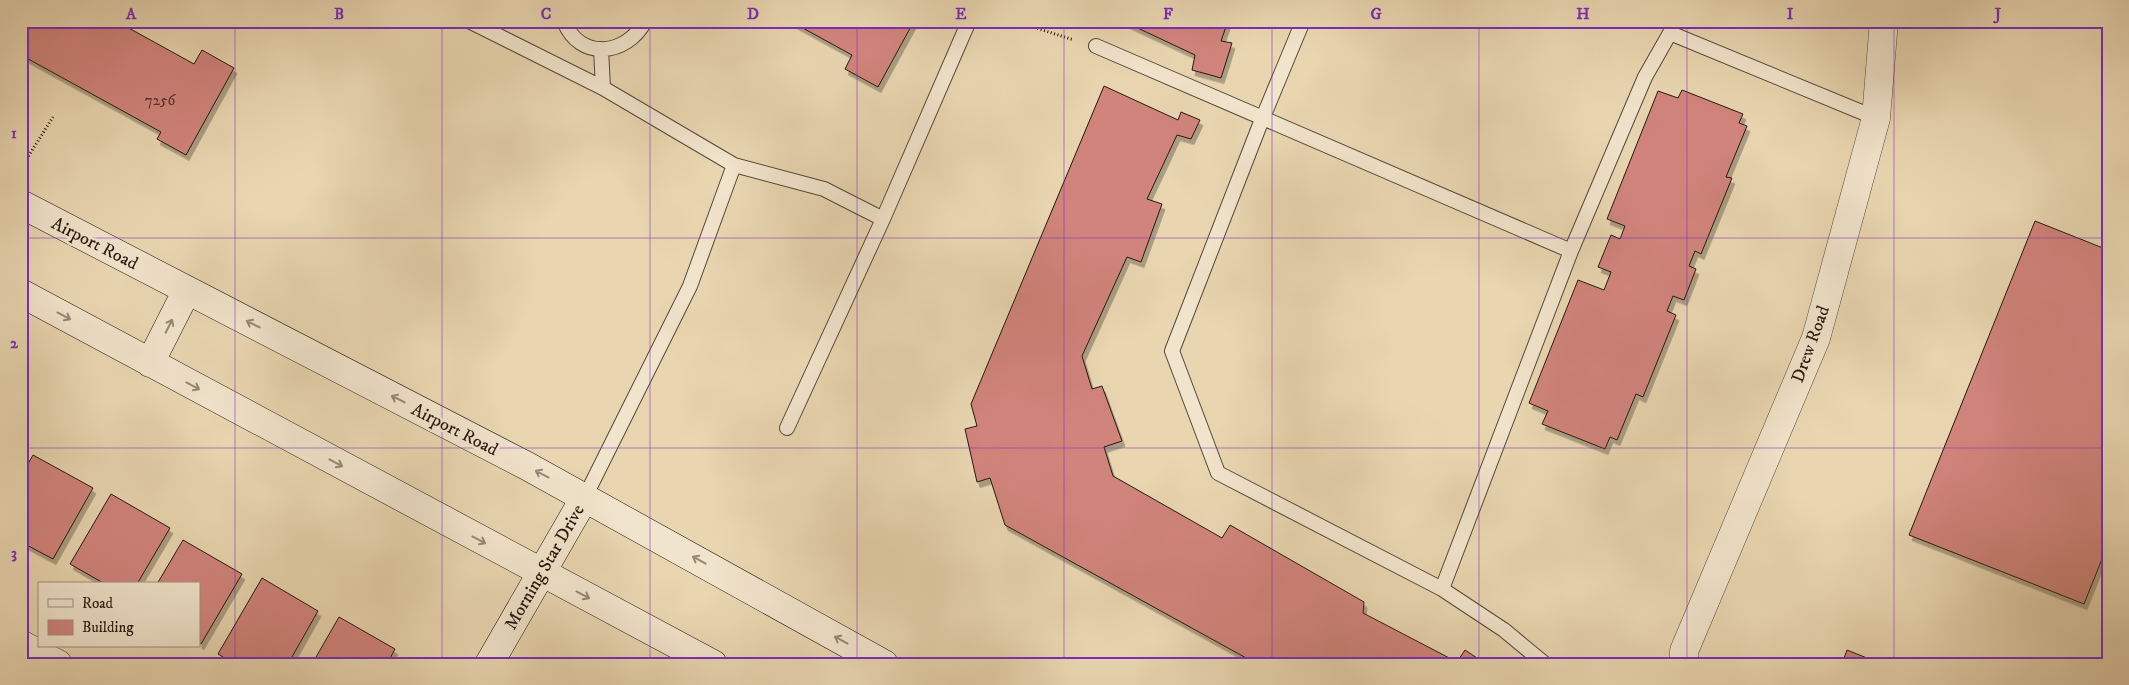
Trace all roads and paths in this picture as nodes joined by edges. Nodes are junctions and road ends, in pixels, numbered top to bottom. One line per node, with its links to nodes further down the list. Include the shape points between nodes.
1 (469, 21): 11 (lane)
2 (564, 21): 10 (lane, via 575,39)
3 (645, 21): 10 (lane, via 628,42)
4 (969, 21): 18 (lane)
5 (1014, 21): 9 (path)
6 (1303, 21): 13 (lane)
7 (1884, 21): 14 (main road, Drew Road)
8 (1671, 27): 14 (lane); 19 (lane, via 1645,77)
9 (1096, 46): 13 (lane)
10 (601, 50): 11 (lane)
11 (603, 88): 15 (lane)
12 (53, 117): 16 (path)
13 (1262, 118): 19 (lane); 26 (lane, via 1172,351 1218,473)
14 (1876, 118): 28 (main road, Drew Road, via 1816,338)
15 (734, 165): 18 (lane, via 824,189); 24 (lane, via 690,286)
16 (21, 168)
17 (21, 204): 20 (main road, Airport Road)
18 (883, 219): 23 (lane)
19 (1571, 251): 26 (lane)
20 (187, 290): 22 (main road, one-way to 20); 24 (main road, Airport Road, one-way to 20)
21 (21, 293): 22 (main road, one-way to 22)
22 (150, 363): 25 (main road, one-way to 25)
23 (787, 428)
24 (585, 496): 25 (main road, Morning Star Drive); 32 (main road, Airport Road, one-way to 24)
25 (540, 572): 30 (main road, Morning Star Drive); 31 (main road, one-way to 31)
26 (1442, 588): 33 (lane, via 1504,630)
27 (21, 644): 29 (main road)
28 (1677, 660)
29 (58, 664)
30 (489, 664)
31 (713, 664)
32 (884, 664)
33 (1545, 664)

